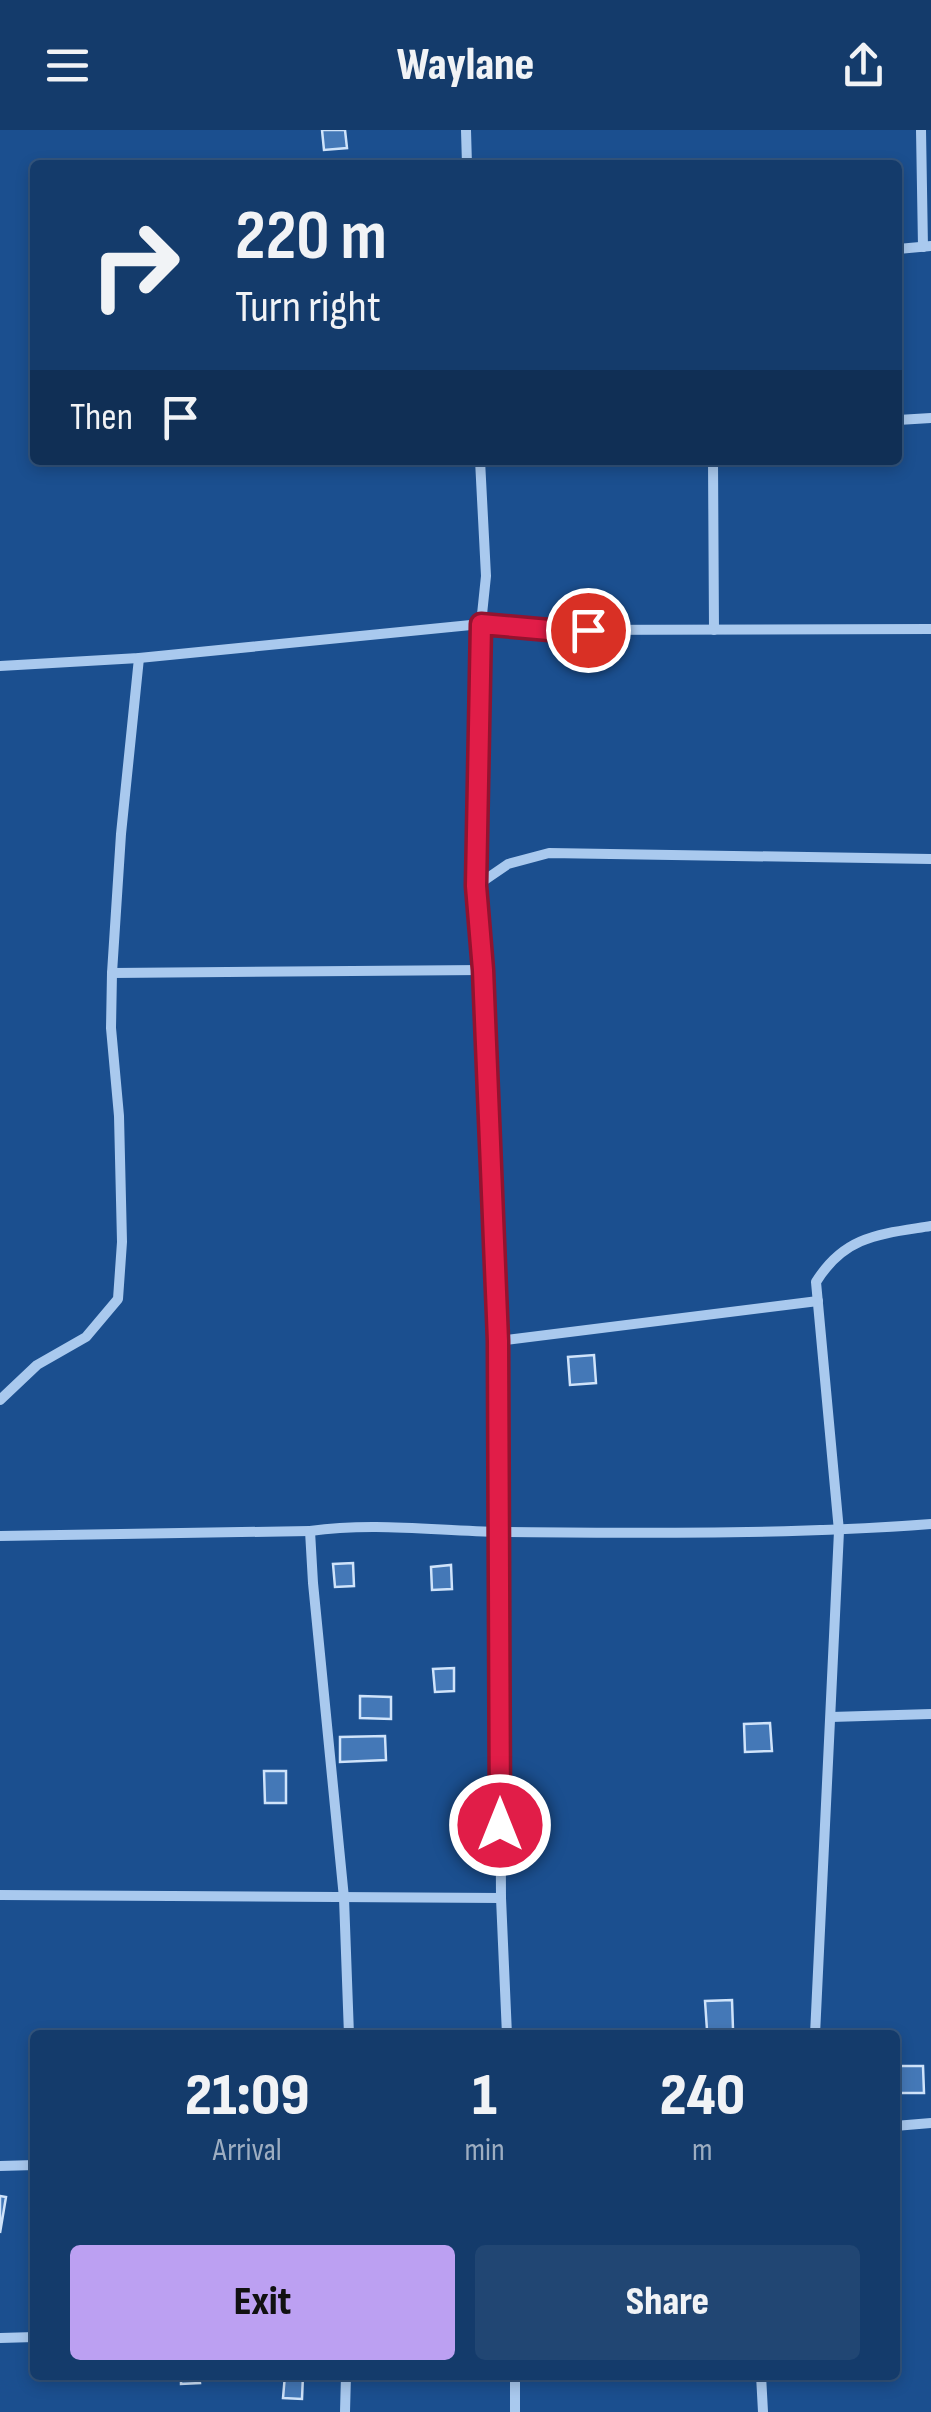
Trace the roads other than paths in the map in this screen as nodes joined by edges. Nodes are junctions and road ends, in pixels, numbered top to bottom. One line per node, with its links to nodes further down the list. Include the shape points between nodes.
1 (466, 130): 3 (street)
2 (922, 130): 4 (street)
3 (467, 160)
4 (927, 247): 5 (street)
5 (902, 248)
6 (931, 418): 7 (street)
7 (902, 420)
8 (480, 465): 10 (street, via 486,576)
9 (712, 465): 11 (street)
10 (481, 624): 11 (street); 13 (street); 16 (street)
11 (714, 630): 12 (street)
12 (931, 630)
13 (138, 658): 14 (street); 18 (street)
14 (0, 666)
15 (931, 859): 16 (street, via 549,853 508,864)
16 (476, 886): 17 (street)
17 (483, 970): 18 (street); 21 (street)
18 (112, 973): 22 (street, via 122,1242 118,1299 86,1337 37,1365)
19 (931, 1226): 20 (street, via 861,1239 838,1253 816,1282)
20 (818, 1301): 21 (street); 25 (street)
21 (498, 1341): 26 (street)
22 (0, 1400)
23 (931, 1524): 25 (street)
24 (310, 1530): 26 (street); 27 (street); 31 (street)
25 (839, 1531): 26 (street); 29 (street)
26 (498, 1532): 32 (street)
27 (0, 1536)
28 (931, 1714): 29 (street)
29 (830, 1717): 35 (street)
30 (0, 1895): 31 (street)
31 (344, 1898): 32 (street); 33 (street)
32 (500, 1898): 34 (street)
33 (349, 2030)
34 (507, 2030)
35 (815, 2030)
36 (931, 2123): 37 (street)
37 (900, 2126)
38 (30, 2165): 39 (street)
39 (0, 2166)
40 (30, 2337): 41 (street)
41 (0, 2338)
42 (346, 2380): 45 (street)
43 (515, 2380): 46 (street)
44 (761, 2380): 47 (street)
45 (345, 2412)
46 (516, 2412)
47 (763, 2412)

